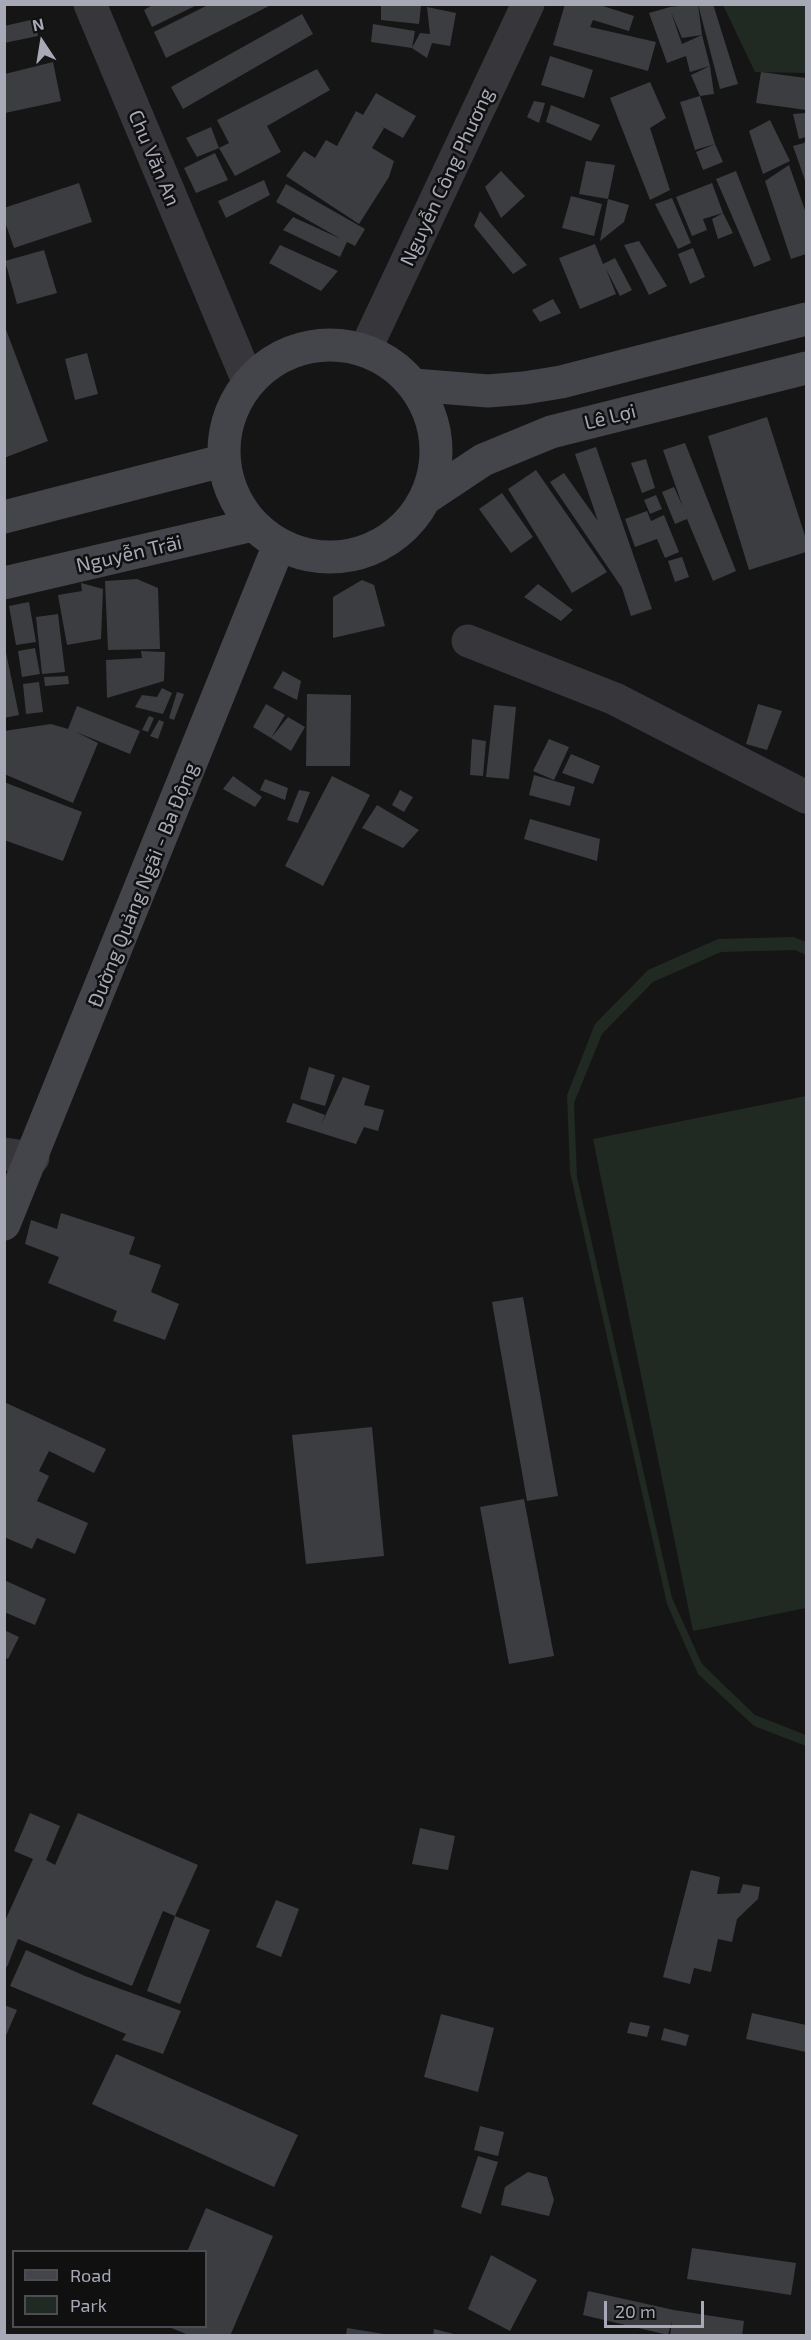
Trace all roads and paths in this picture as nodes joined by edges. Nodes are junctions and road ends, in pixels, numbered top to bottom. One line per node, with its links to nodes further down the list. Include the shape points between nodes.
1 (90, 4): 6 (street, Chu Văn An)
2 (528, 4): 4 (street, Nguyễn Công Phương)
3 (807, 319): 7 (main road, via 561,382 488,391)
4 (366, 350): 6 (main road, via 334,344 302,347 273,360); 7 (main road, via 392,364)
5 (807, 368): 9 (main road, Lê Lợi, via 551,432 483,460)
6 (248, 381): 8 (main road, via 227,418)
7 (414, 385): 9 (main road, via 429,410 436,440 435,469)
8 (222, 461): 10 (main road); 11 (main road, via 227,484)
9 (426, 498): 12 (main road, via 403,528 388,540 354,555 316,557)
10 (4, 517)
11 (253, 525): 12 (main road); 13 (main road, Nguyễn Trãi)
12 (279, 545): 16 (main road, Đường Quảng Ngãi - Ba Động)
13 (4, 582)
14 (468, 641): 15 (street, via 615,699)
15 (807, 797)
16 (19, 1156): 17 (main road, Đường Quảng Ngãi - Ba Động)
17 (4, 1224)

